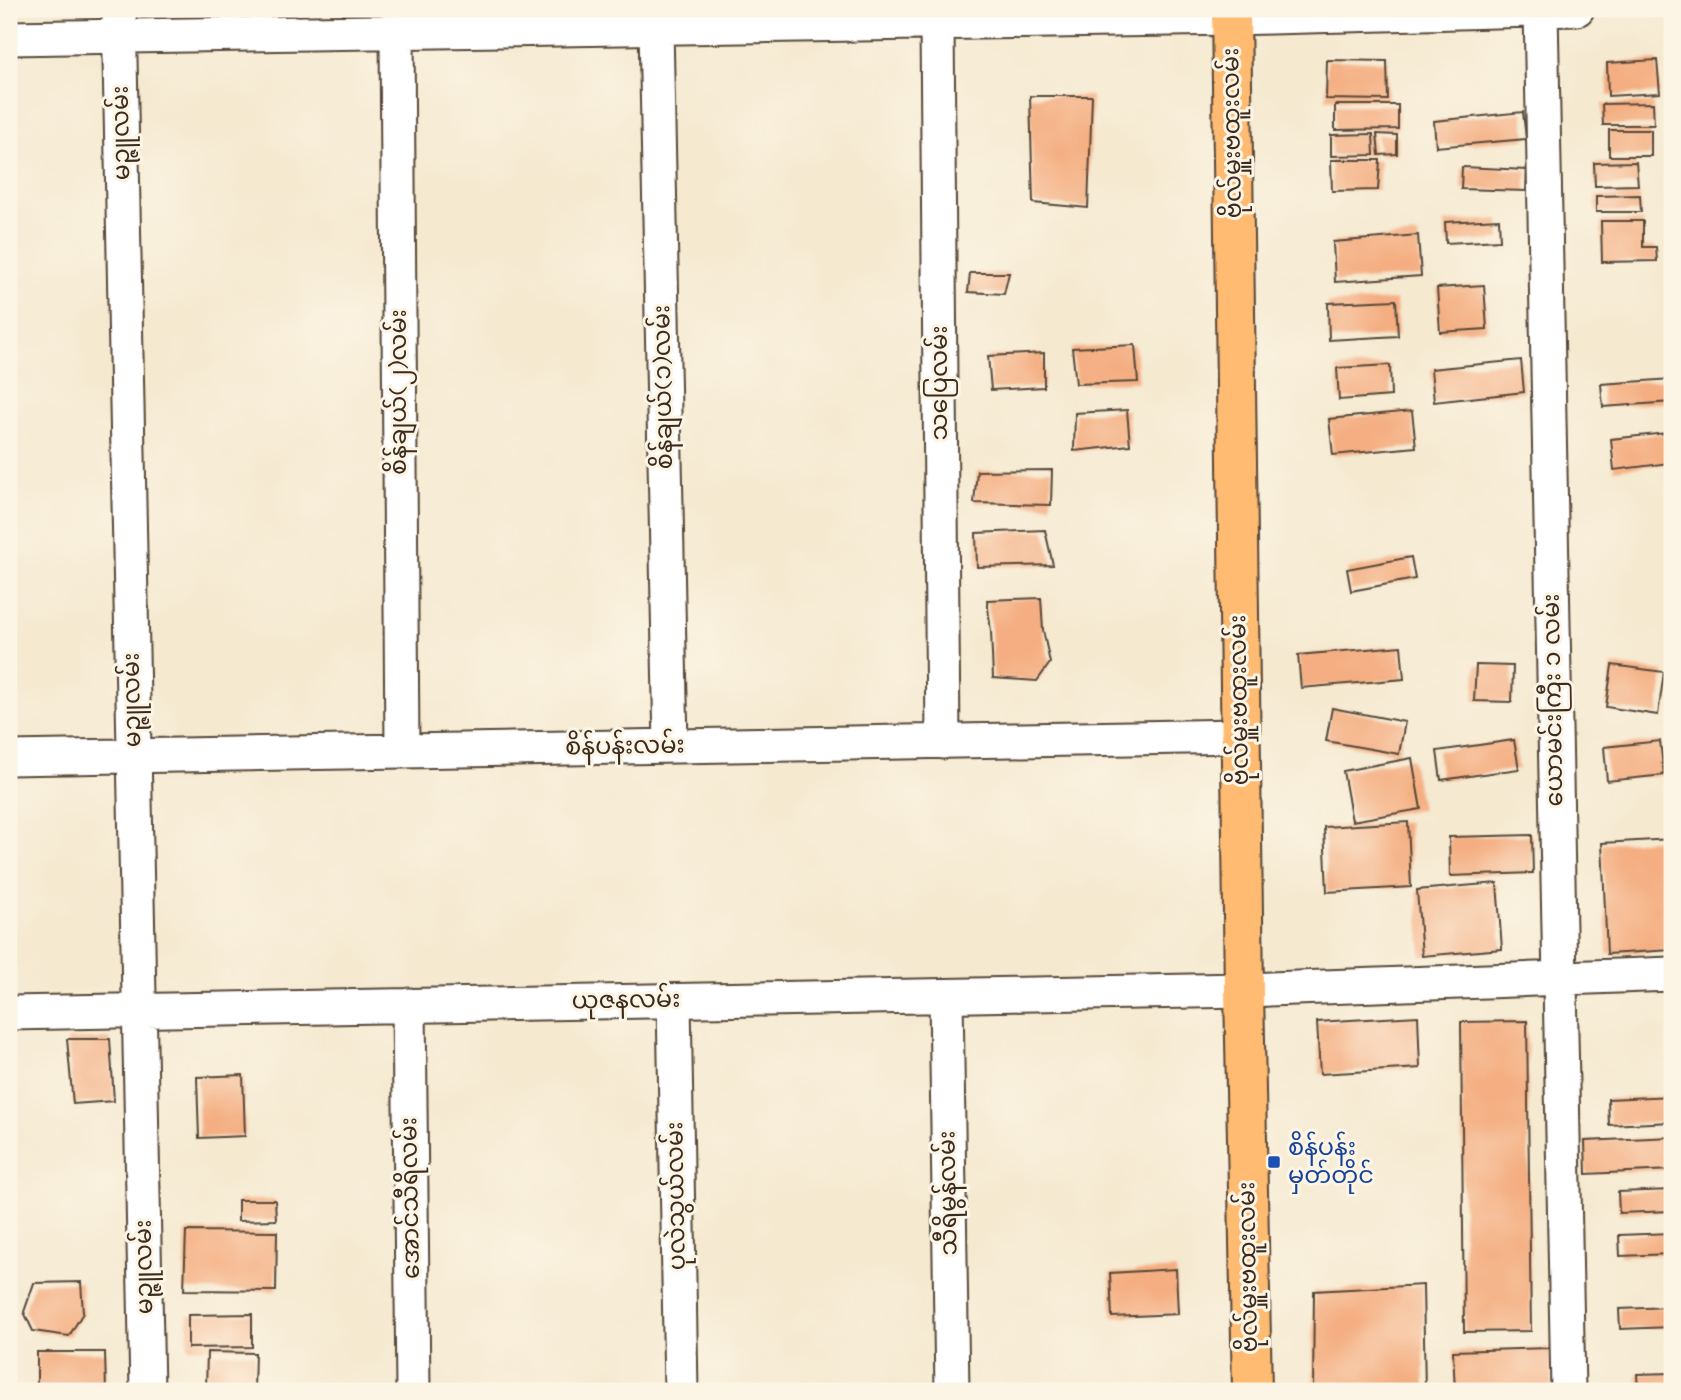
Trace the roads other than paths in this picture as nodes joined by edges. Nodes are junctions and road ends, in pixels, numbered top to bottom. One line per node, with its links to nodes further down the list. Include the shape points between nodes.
1 (1577, 9): 2 (street)
2 (1541, 10): 3 (street); 16 (street, ယောမင်းကြီး ၁ လမ်း)
3 (1231, 14): 5 (street); 9 (main road, ဗိုလ်မှူးဗထူးလမ်း)
4 (119, 23): 7 (street); 8 (street); 13 (street, မဉ္ဇူလမ်း)
5 (937, 23): 6 (street); 10 (street, သပြေလမ်း)
6 (656, 28): 7 (street); 11 (street, စိန်ချယ်(၁)လမ်း)
7 (397, 32): 12 (street, စိန်ချယ်(၂)လမ်း)
8 (9, 38)
9 (1240, 736): 10 (street, စိန်ပန်းလမ်း); 17 (main road, ဗိုလ်မှူးဗထူးလမ်း)
10 (943, 742): 11 (street, စိန်ပန်းလမ်း)
11 (671, 746): 12 (street, စိန်ပန်းလမ်း)
12 (402, 751): 13 (street, စိန်ပန်းလမ်း)
13 (134, 756): 14 (street, စိန်ပန်းလမ်း); 21 (street, မဉ္ဇူလမ်း)
14 (9, 758)
15 (1672, 974): 16 (street, ယုဇနလမ်း)
16 (1559, 978): 17 (street, ယုဇနလမ်း); 28 (street, ယောမင်းကြီး ၁ လမ်း)
17 (1244, 990): 18 (street, ယုဇနလမ်း); 27 (main road, ဗိုလ်မှူးဗထူးလမ်း)
18 (946, 996): 19 (street, ယုဇနလမ်း); 26 (street, သီရိမွန်လမ်း)
19 (674, 1001): 20 (street, ယုဇနလမ်း); 25 (street, ပုလဲသွယ်လမ်း)
20 (409, 1005): 21 (street, ယုဇနလမ်း); 24 (street, အောင်သီရိလမ်း)
21 (139, 1011): 22 (street, ယုဇနလမ်း); 23 (street, မဉ္ဇူလမ်း)
22 (9, 1013)
23 (147, 1391)
24 (414, 1391)
25 (681, 1391)
26 (952, 1391)
27 (1252, 1391)
28 (1567, 1391)

